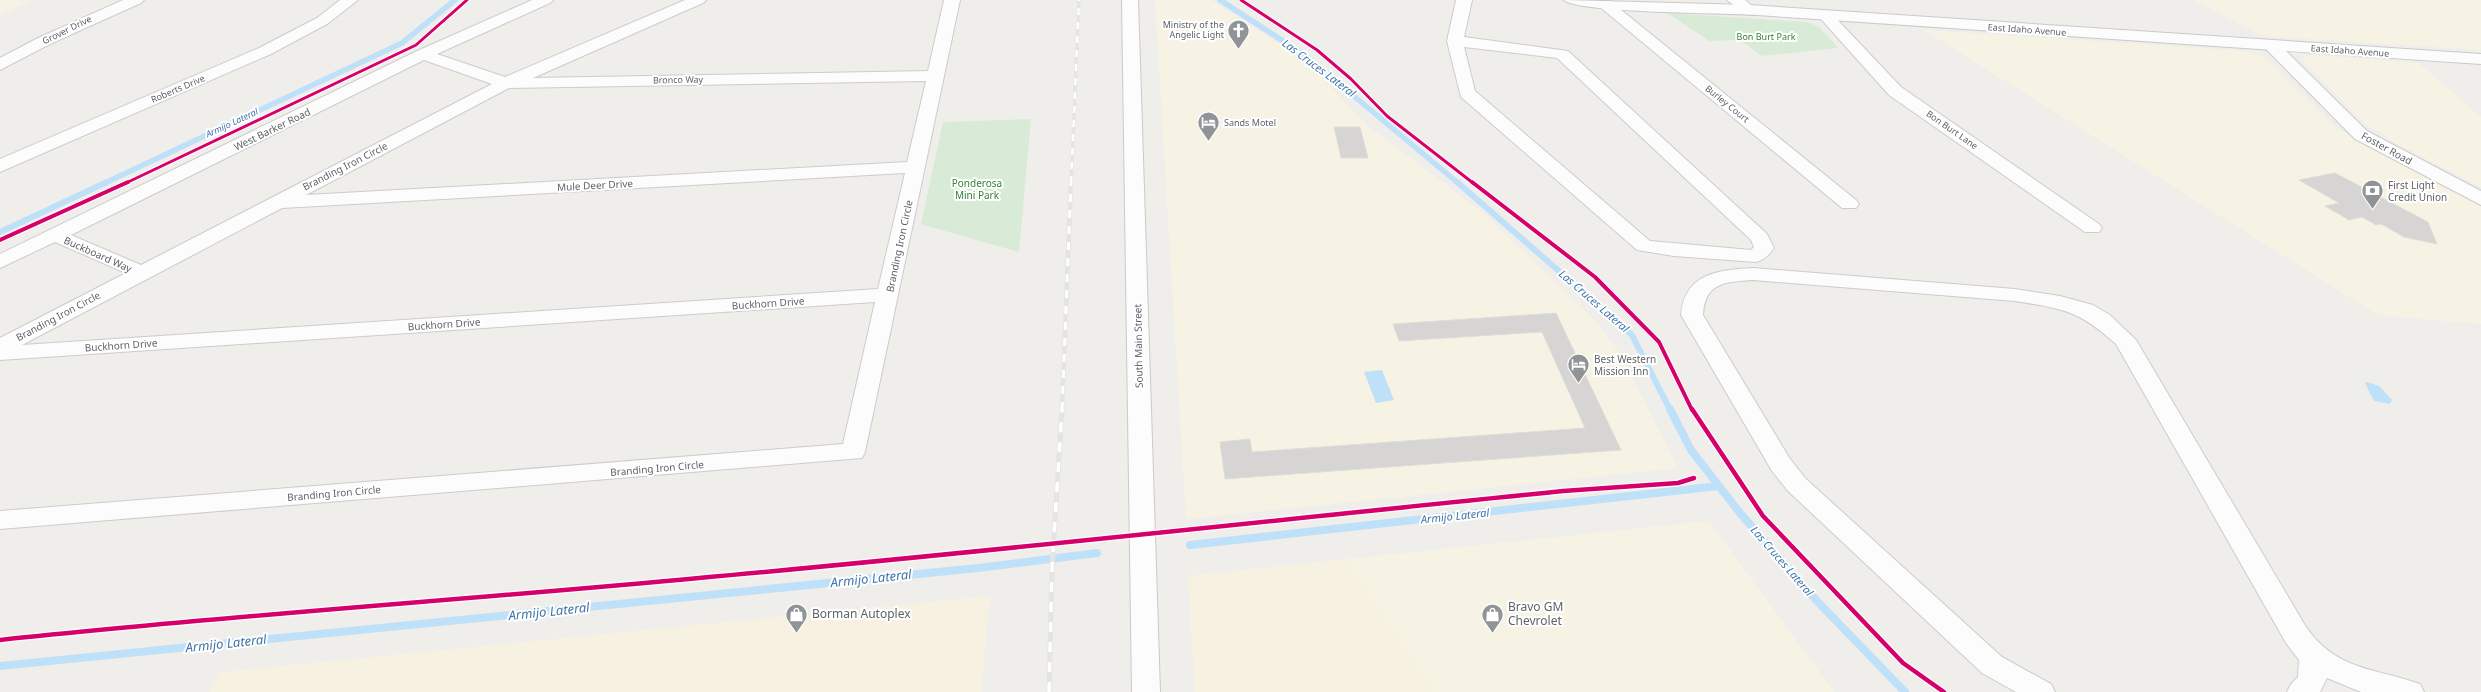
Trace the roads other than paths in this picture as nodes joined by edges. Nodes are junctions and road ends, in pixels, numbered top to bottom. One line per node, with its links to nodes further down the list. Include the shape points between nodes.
1 (136, 0): 17 (street, Grover Drive, via 50,38)
2 (350, 0): 20 (street, Roberts Drive, via 322,21 265,51)
3 (545, 0): 15 (street, West Barker Road)
4 (698, 0): 19 (street, Branding Iron Circle)
5 (952, 0): 18 (street, Branding Iron Circle)
6 (1130, 0): 35 (street, South Main Street)
7 (1464, 0): 13 (street)
8 (1572, 0): 10 (street, East Idaho Avenue)
9 (1735, 0): 11 (street)
10 (1605, 4): 11 (street, East Idaho Avenue); 24 (street, Burley Court)
11 (1749, 10): 12 (street, East Idaho Avenue)
12 (1826, 16): 14 (street, East Idaho Avenue); 25 (street, Bon Burt Lane, via 1895,91)
13 (1455, 41): 13 (street, via 1562,54 1760,238 1764,248 1756,256 1644,246 1466,93)
14 (2272, 46): 16 (street, East Idaho Avenue); 22 (street, Foster Road, via 2361,135)
15 (423, 54): 19 (street, Bronco Way); 26 (street, West Barker Road)
16 (2481, 59)
17 (0, 65)
18 (937, 76): 19 (street, Bronco Way); 21 (street, Branding Iron Circle)
19 (506, 83): 23 (street, Branding Iron Circle)
20 (0, 166)
21 (915, 167): 23 (street, Mule Deer Drive); 29 (street, Branding Iron Circle)
22 (2481, 199)
23 (276, 202): 28 (street, Branding Iron Circle)
24 (1849, 204)
25 (2092, 228)
26 (55, 235): 27 (street, West Barker Road); 28 (street, Buckboard Way)
27 (1, 261)
28 (140, 272): 30 (street, Branding Iron Circle)
29 (889, 295): 31 (street, Buckhorn Drive); 32 (street, Branding Iron Circle, via 853,452)
30 (0, 347)
31 (0, 353)
32 (0, 520)
33 (2313, 656): 34 (street, via 2340,670); 36 (street, via 2296,635 2126,340 2102,320 2085,310 2060,302 2015,295 1753,274 1726,275 1709,281 1691,303 1692,316 1781,465 1797,485 1992,664); 37 (street, via 2312,682)
34 (2400, 691)
35 (1146, 692)
36 (2042, 692)
37 (2301, 692)

